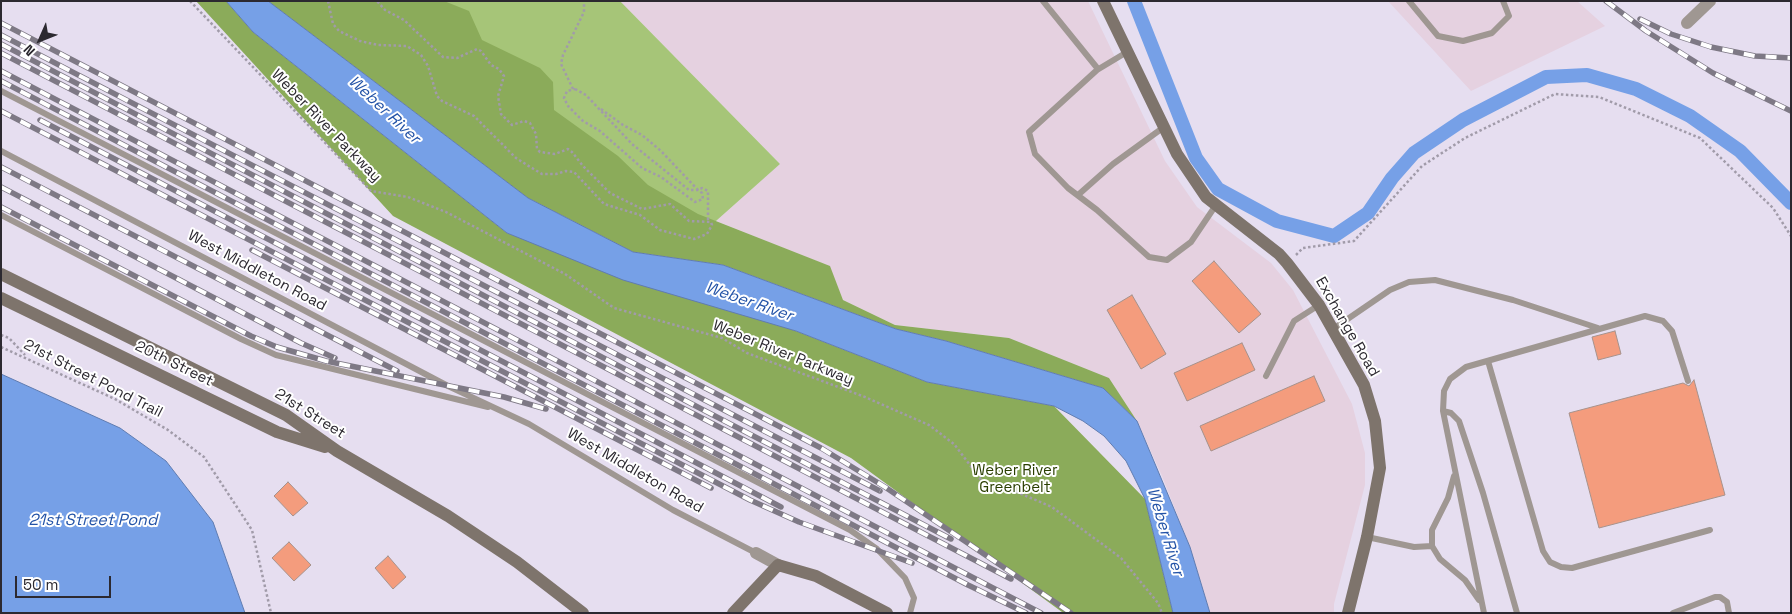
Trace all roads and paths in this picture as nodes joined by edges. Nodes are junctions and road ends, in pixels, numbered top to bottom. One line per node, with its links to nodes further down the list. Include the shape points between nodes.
1 (190, 1): 55 (path, Weber River Parkway, via 371,192 408,197 446,212 565,274 614,308 722,338 747,353 929,425 954,444 982,481 1005,486 1052,507 1121,558 1158,603)
2 (328, 1): 24 (path, via 333,24 339,31 378,45 407,46 421,55 428,66 434,90 442,101 474,116 516,158 537,171 550,174 574,172 604,204 640,216 654,227 670,233 702,238 712,225)
3 (377, 1): 24 (path, via 385,10 404,20 443,57 457,58 477,49 481,51 491,66 504,76 498,96 501,114 512,125 524,121 530,123 540,152 555,154 568,149 605,190 633,206 650,209 665,203 688,221)
4 (584, 1): 13 (path, via 584,12 561,64)
5 (1043, 1): 12 (lane)
6 (1103, 1): 11 (main road, Exchange Road)
7 (1409, 1): 8 (lane, via 1438,36 1464,41 1492,33 1509,16)
8 (1503, 1)
9 (1710, 1): 10 (street)
10 (1687, 23)
11 (1128, 52): 12 (lane); 16 (main road, Exchange Road)
12 (1098, 69): 19 (lane, via 1030,132 1035,154)
13 (573, 90): 15 (path, via 586,94); 20 (path, via 564,98 583,121 600,131 642,168 662,177 695,202)
14 (1, 91): 49 (lane, via 850,530 877,550 905,578 913,592)
15 (596, 105): 18 (path, via 648,140); 18 (path, via 632,144 689,190)
16 (1164, 127): 19 (lane, via 1113,164); 21 (main road, Exchange Road, via 1182,161 1206,197)
17 (1, 151): 38 (lane, West Middleton Road, via 439,381)
18 (698, 190): 20 (path, via 704,195); 22 (path, via 708,191)
19 (1078, 195): 21 (lane, via 1148,257 1167,260 1191,242)
20 (703, 199): 22 (path)
21 (1216, 205): 26 (main road, Exchange Road, via 1279,254)
22 (709, 207): 24 (path)
23 (1, 215): 38 (lane, West Middleton Road, via 241,340 276,355)
24 (708, 220)
25 (1791, 236): 26 (path, via 1773,208 1700,138 1599,98 1555,94 1465,138 1422,166 1354,241 1303,248)
26 (1287, 264): 29 (main road, Exchange Road)
27 (1, 274): 40 (main road, 21st Street, via 286,415)
28 (1, 298): 40 (main road, 20th Street, via 277,432)
29 (1319, 305): 30 (main road, Exchange Road); 36 (lane, via 1294,321)
30 (1333, 329): 31 (lane, via 1390,290 1409,282 1435,280 1513,300); 43 (main road, Exchange Road, via 1364,386 1375,421 1380,468)
31 (1599, 329): 35 (lane); 37 (lane, via 1645,316 1662,321 1675,337)
32 (1, 335): 34 (path, via 9,338)
33 (1, 347): 34 (path, 21st Street Pond Trail)
34 (26, 356): 50 (path, 21st Street Pond Trail, via 115,399 168,430 204,457 252,530)
35 (1488, 361): 39 (lane, via 1466,367 1450,379 1444,391); 42 (lane, via 1542,550 1550,562 1572,568)
36 (1266, 376)
37 (1688, 382)
38 (502, 410): 45 (lane, West Middleton Road, via 673,510)
39 (1442, 410): 41 (lane); 57 (lane, via 1455,416 1461,426)
40 (337, 451): 51 (main road, 21st Street, via 448,516 517,562)
41 (1454, 466): 44 (lane, via 1451,490 1432,530); 48 (lane)
42 (1710, 530)
43 (1367, 537): 44 (lane, via 1414,547); 56 (main road, Exchange Road)
44 (1432, 546): 48 (lane, via 1440,559 1469,584)
45 (756, 552): 46 (street)
46 (778, 565): 47 (main road, via 816,576); 52 (main road)
47 (870, 609): 53 (main road)
48 (1484, 610)
49 (911, 611): 54 (lane)
50 (271, 613)
51 (583, 613)
52 (733, 613)
53 (887, 613)
54 (920, 613)
55 (1162, 613)
56 (1348, 613)
57 (1518, 613)
58 (1673, 613): 59 (lane, via 1715,596 1727,602)
59 (1729, 613)

